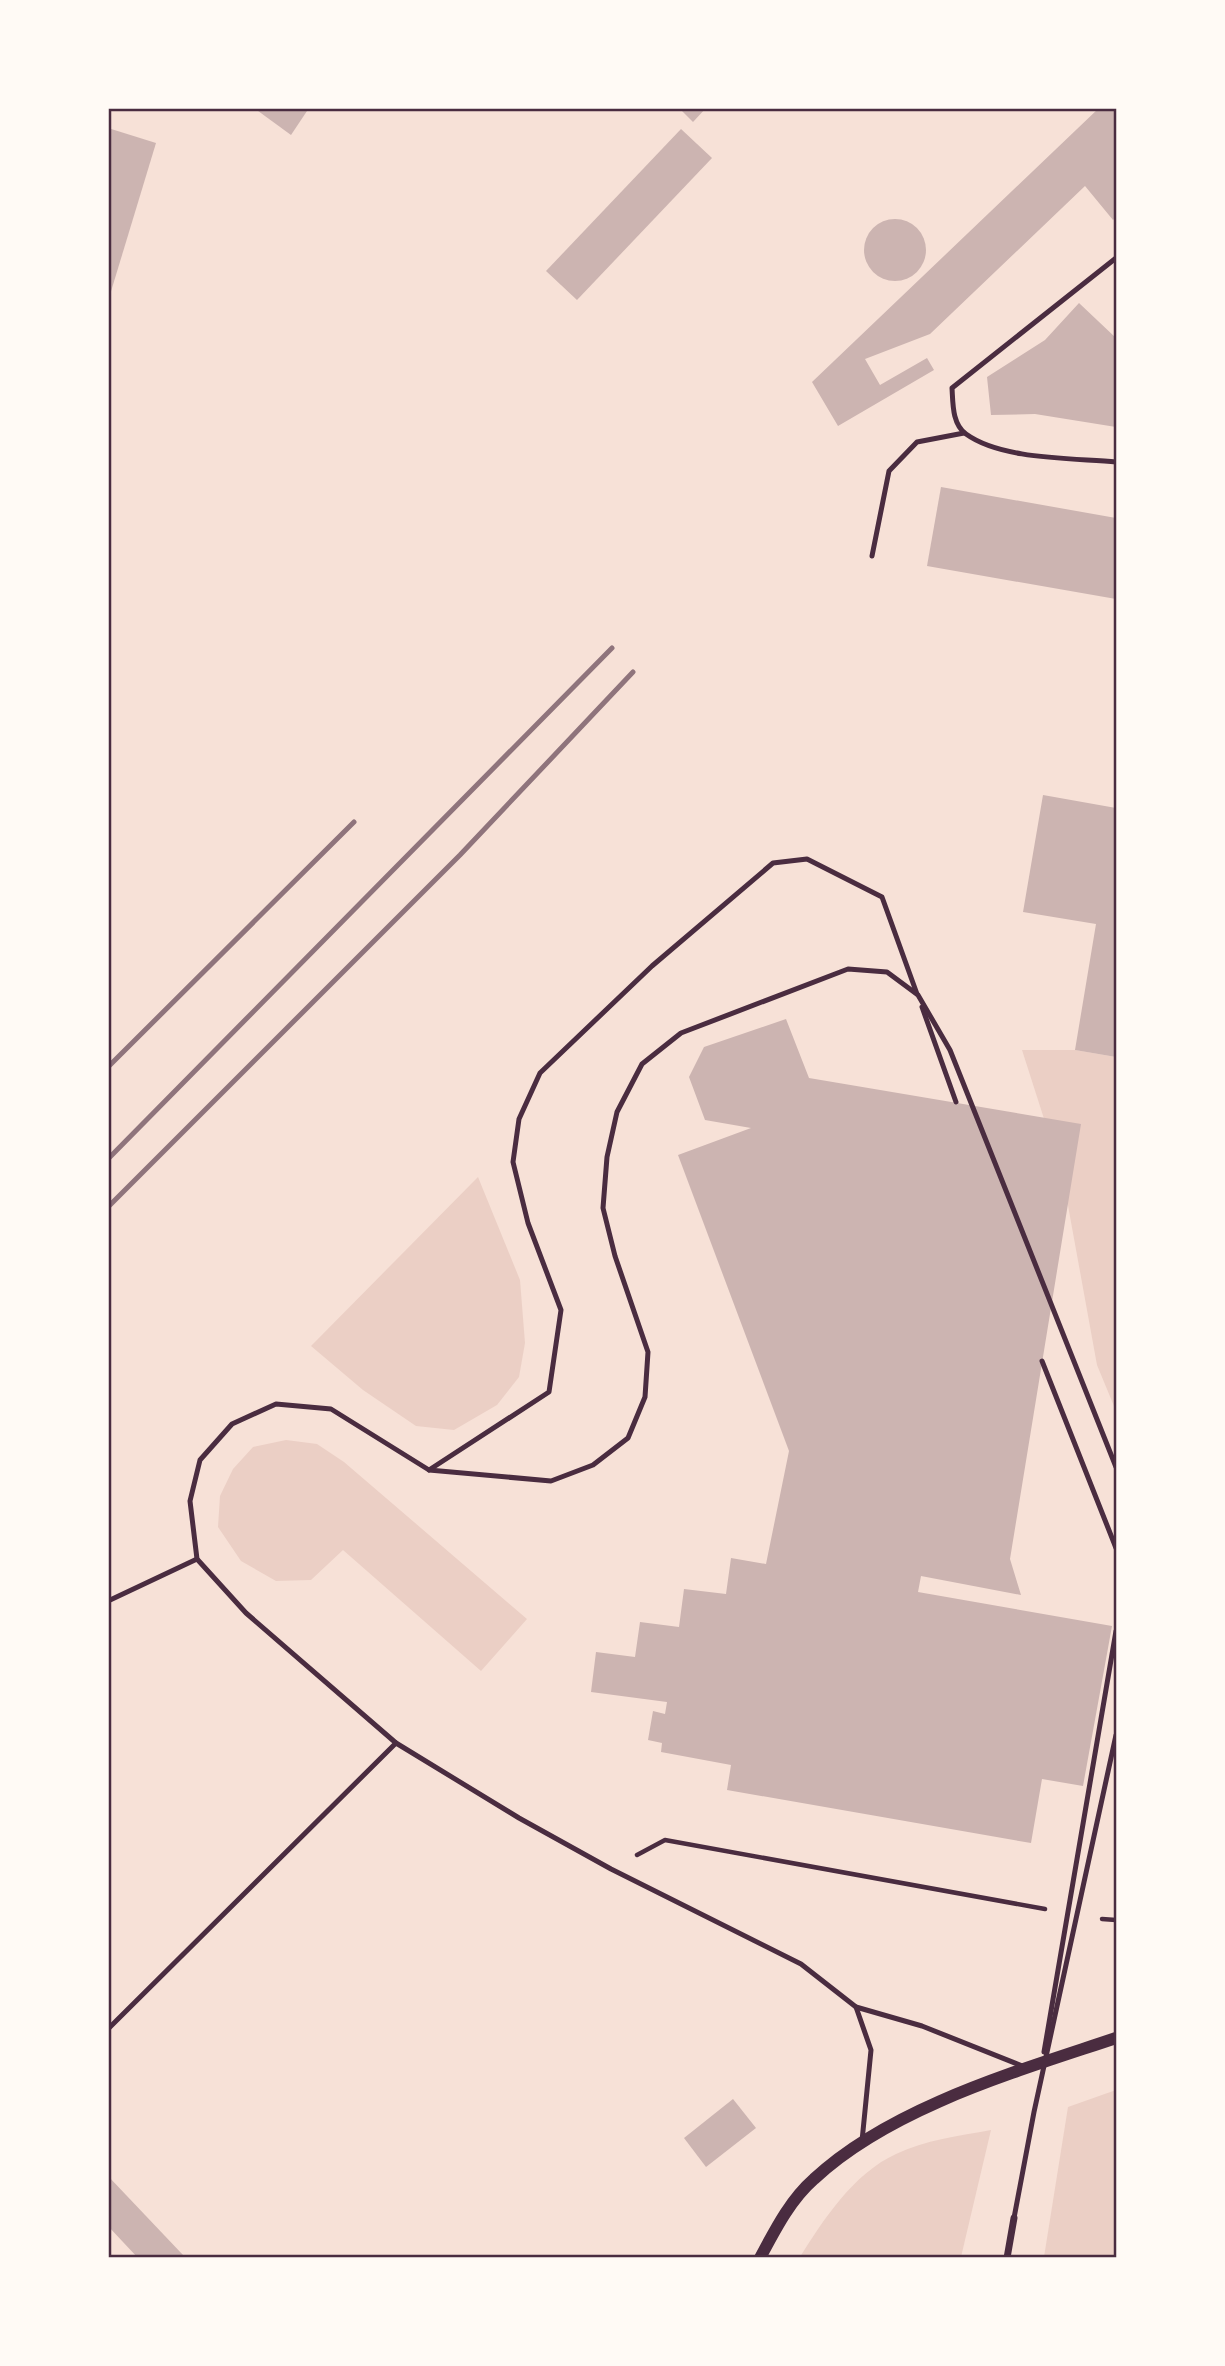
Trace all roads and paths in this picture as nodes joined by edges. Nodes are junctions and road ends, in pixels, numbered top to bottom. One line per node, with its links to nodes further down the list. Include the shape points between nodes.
1 (1116, 258): 2 (lane, via 953,388 954,415)
2 (964, 433): 3 (lane, via 1015,454); 4 (lane, via 917,442 889,471)
3 (1116, 461)
4 (872, 556)
5 (956, 1102): 8 (lane, via 882,897 807,859 773,863 652,966 540,1073 519,1119 513,1162 528,1223 561,1310 548,1392)
6 (1042, 1360): 9 (lane)
7 (1116, 1467): 8 (lane, via 964,1080 918,995 887,972 848,970 681,1033 642,1064 617,1112 603,1208 648,1352 645,1397 628,1437 593,1465 551,1481)
8 (429, 1470): 10 (lane, via 331,1409 276,1404 232,1423 200,1460 190,1501)
9 (1116, 1548)
10 (197, 1559): 11 (lane); 14 (lane, via 246,1613)
11 (108, 1601)
12 (1116, 1631): 23 (lane)
13 (1116, 1735): 23 (lane)
14 (396, 1743): 15 (lane); 20 (lane)
15 (611, 1869): 16 (path, via 665,1840); 19 (lane, via 801,1964)
16 (1059, 1912)
17 (1100, 1919): 18 (path)
18 (1116, 1920)
19 (856, 2007): 22 (lane, via 922,2026); 24 (lane, via 871,2050)
20 (108, 2029)
21 (1116, 2038): 22 (street)
22 (1028, 2068): 24 (street, via 943,2100)
23 (1034, 2112): 25 (lane)
24 (862, 2142): 26 (street, via 812,2180 785,2214)
25 (1014, 2218): 27 (street)
26 (760, 2258)
27 (1007, 2258)

